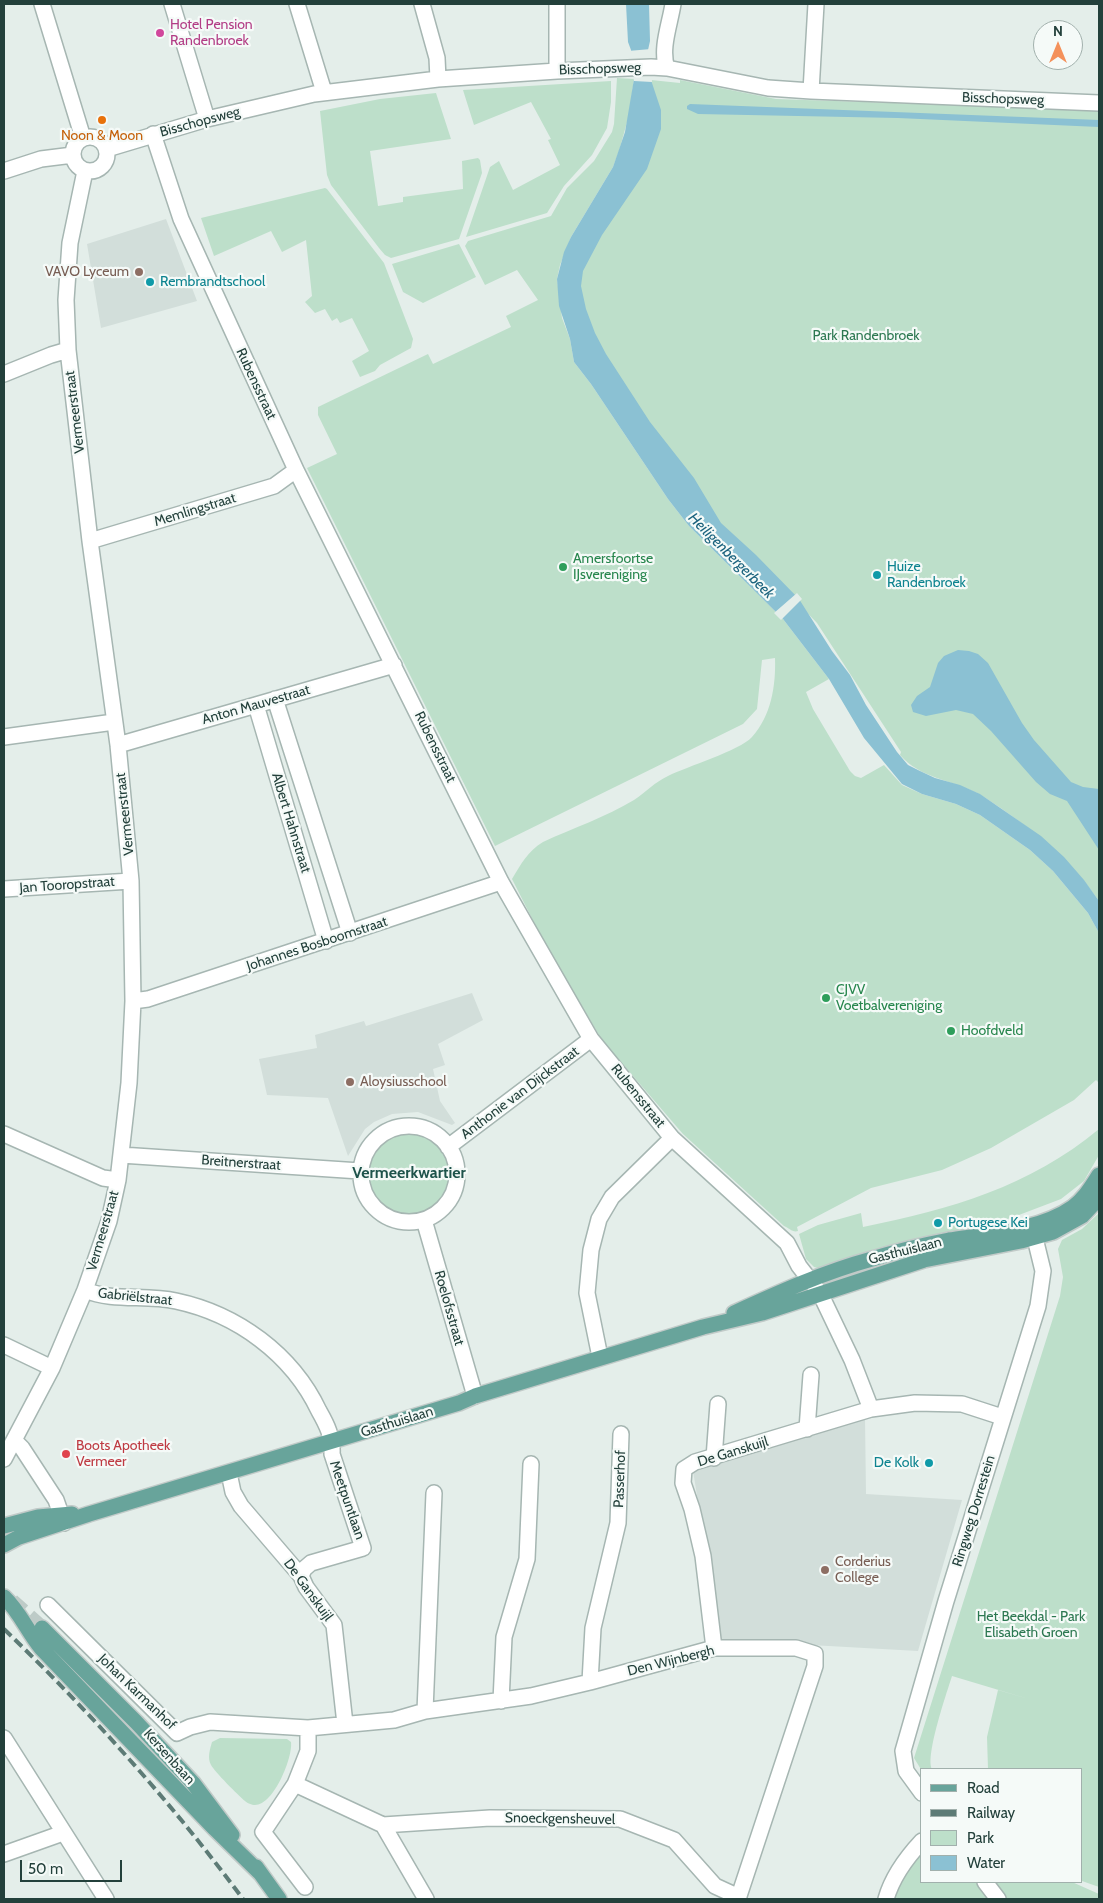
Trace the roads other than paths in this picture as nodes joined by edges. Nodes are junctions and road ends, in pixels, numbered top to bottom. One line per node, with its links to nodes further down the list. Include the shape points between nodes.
1 (42, 4): 16 (street)
2 (172, 4): 14 (street)
3 (297, 4): 12 (street)
4 (422, 4): 10 (street, via 438,58)
5 (556, 4): 9 (street)
6 (673, 4): 8 (street, via 665,47)
7 (816, 4): 11 (street)
8 (667, 68): 9 (street, Bisschopsweg); 11 (street, Bisschopsweg, via 768,88)
9 (557, 71): 10 (street, Bisschopsweg)
10 (438, 79): 12 (street, Bisschopsweg)
11 (811, 91): 13 (street, Bisschopsweg)
12 (324, 92): 14 (street, Bisschopsweg)
13 (1099, 103)
14 (207, 119): 15 (street, Bisschopsweg)
15 (154, 134): 17 (street, Bisschopsweg); 23 (street, Rubensstraat, via 181,219)
16 (83, 138): 17 (street, via 100,140); 18 (street, via 75,145)
17 (107, 149): 20 (street, via 104,165 96,171)
18 (73, 155): 19 (street, via 41,158); 20 (street, via 76,165)
19 (4, 171)
20 (85, 171): 21 (street, Vermeerstraat, via 70,243 66,300)
21 (68, 350): 22 (street); 24 (street, Vermeerstraat)
22 (4, 374)
23 (296, 470): 24 (street, Memlingstraat, via 274,486); 25 (street, Rubensstraat)
24 (90, 541): 28 (street, Vermeerstraat)
25 (394, 665): 26 (street, Anton Mauvestraat); 32 (street, Rubensstraat)
26 (275, 699): 27 (street, Anton Mauvestraat); 34 (street, Albert Hahnstraat)
27 (256, 705): 30 (street, Anton Mauvestraat); 35 (street, Albert Hahnstraat)
28 (114, 722): 29 (street); 30 (street, Vermeerstraat)
29 (4, 737)
30 (118, 745): 31 (street, Vermeerstraat)
31 (131, 881): 33 (street, Jan Tooropstraat); 36 (street, Vermeerstraat)
32 (501, 882): 34 (street, Johannes Bosboomstraat); 37 (street, Rubensstraat)
33 (4, 889)
34 (350, 933): 35 (street, Johannes Bosboomstraat)
35 (326, 941): 36 (street, Johannes Bosboomstraat, via 148,999)
36 (133, 1000): 41 (street, Vermeerstraat, via 130,1084)
37 (591, 1039): 39 (street, Rubensstraat); 40 (street, Anthonie van Dijckstraat)
38 (4, 1134): 44 (street, via 103,1178)
39 (672, 1138): 48 (street, Rubensstraat, via 787,1243); 53 (street, via 612,1197 599,1219 591,1250 587,1293)
40 (448, 1147): 42 (street, via 425,1129 396,1128 371,1144); 46 (street, via 455,1160 455,1190 448,1203)
41 (121, 1154): 42 (street, Breitnerstraat); 44 (street, Vermeerstraat)
42 (360, 1171): 46 (street, via 368,1201 379,1213 409,1223)
43 (1099, 1175): 47 (main road, Gasthuislaan, via 1073,1208 1045,1221)
44 (118, 1180): 49 (street, Vermeerstraat, via 109,1221)
45 (1099, 1198): 47 (main road, Gasthuislaan, via 1088,1212 1053,1232)
46 (424, 1220): 56 (street, Roelofsstraat)
47 (1034, 1231): 48 (main road, Gasthuislaan, via 905,1250); 50 (main road, Gasthuislaan, via 924,1260); 59 (street, Ringweg Dorrestein, via 1043,1271 1038,1306)
48 (810, 1279): 50 (street, Rubensstraat); 51 (main road, Gasthuislaan)
49 (85, 1290): 54 (street, Vermeerstraat); 63 (street, Gabriëlstraat, via 99,1296 177,1301 240,1326 269,1345 298,1374)
50 (820, 1293): 51 (main road, Gasthuislaan, via 762,1313); 58 (street, Rubensstraat)
51 (704, 1327): 53 (main road, Gasthuislaan)
52 (4, 1346): 54 (street)
53 (600, 1357): 56 (main road, Gasthuislaan)
54 (52, 1368): 62 (street, Vermeerstraat)
55 (811, 1375): 60 (street)
56 (475, 1396): 63 (main road, Gasthuislaan)
57 (718, 1404): 64 (street)
58 (871, 1409): 59 (street, De Ganskuijl, via 915,1403 962,1404); 60 (street, De Ganskuijl)
59 (1002, 1417): 84 (street, Ringweg Dorrestein, via 903,1751 906,1771)
60 (807, 1429): 64 (street, De Ganskuijl)
61 (621, 1434): 77 (street, Passerhof, via 618,1523 593,1628)
62 (14, 1440): 65 (street, Vermeerstraat); 69 (street, via 56,1500)
63 (333, 1440): 67 (main road, Gasthuislaan); 72 (street, Meetpuntlaan, via 332,1454 363,1548 311,1563)
64 (714, 1458): 76 (street, De Ganskuijl, via 695,1462 684,1469 683,1483 703,1556)
65 (4, 1459)
66 (531, 1464): 78 (street, via 526,1559 504,1637)
67 (229, 1473): 69 (main road, Gasthuislaan); 72 (street, De Ganskuijl, via 233,1492 241,1506)
68 (434, 1493): 79 (street)
69 (63, 1519): 70 (main road, Gasthuislaan, via 38,1517); 71 (main road, Gasthuislaan)
70 (4, 1526)
71 (4, 1545)
72 (301, 1576): 80 (street, De Ganskuijl, via 334,1625)
73 (4, 1597): 89 (main road, via 17,1609 41,1648)
74 (48, 1605): 81 (street, Johan Karmanhof, via 177,1733 210,1722)
75 (42, 1628): 89 (main road, Kersenbaan, via 193,1782)
76 (714, 1648): 77 (street, Den Wijnbergh); 92 (street, Den Wijnbergh, via 796,1648 815,1654 814,1666)
77 (590, 1682): 78 (street, Den Wijnbergh)
78 (502, 1701): 79 (street, Den Wijnbergh)
79 (425, 1711): 80 (street, Den Wijnbergh, via 394,1720)
80 (345, 1724): 81 (street, Den Wijnbergh)
81 (308, 1728): 83 (street, via 308,1751)
82 (4, 1738): 86 (street)
83 (295, 1784): 85 (street, Snoeckgensheuvel); 91 (street, via 262,1832)
84 (920, 1789)
85 (383, 1825): 92 (street, Snoeckgensheuvel, via 490,1818 620,1819 674,1840 715,1886); 95 (street)
86 (63, 1833): 88 (street); 93 (street)
87 (920, 1843): 96 (street)
88 (4, 1854)
89 (261, 1874): 94 (main road, Kersenbaan)
90 (986, 1883): 97 (street)
91 (304, 1888)
92 (738, 1898)
93 (106, 1899)
94 (279, 1899)
95 (426, 1899)
96 (886, 1899)
97 (998, 1899)

